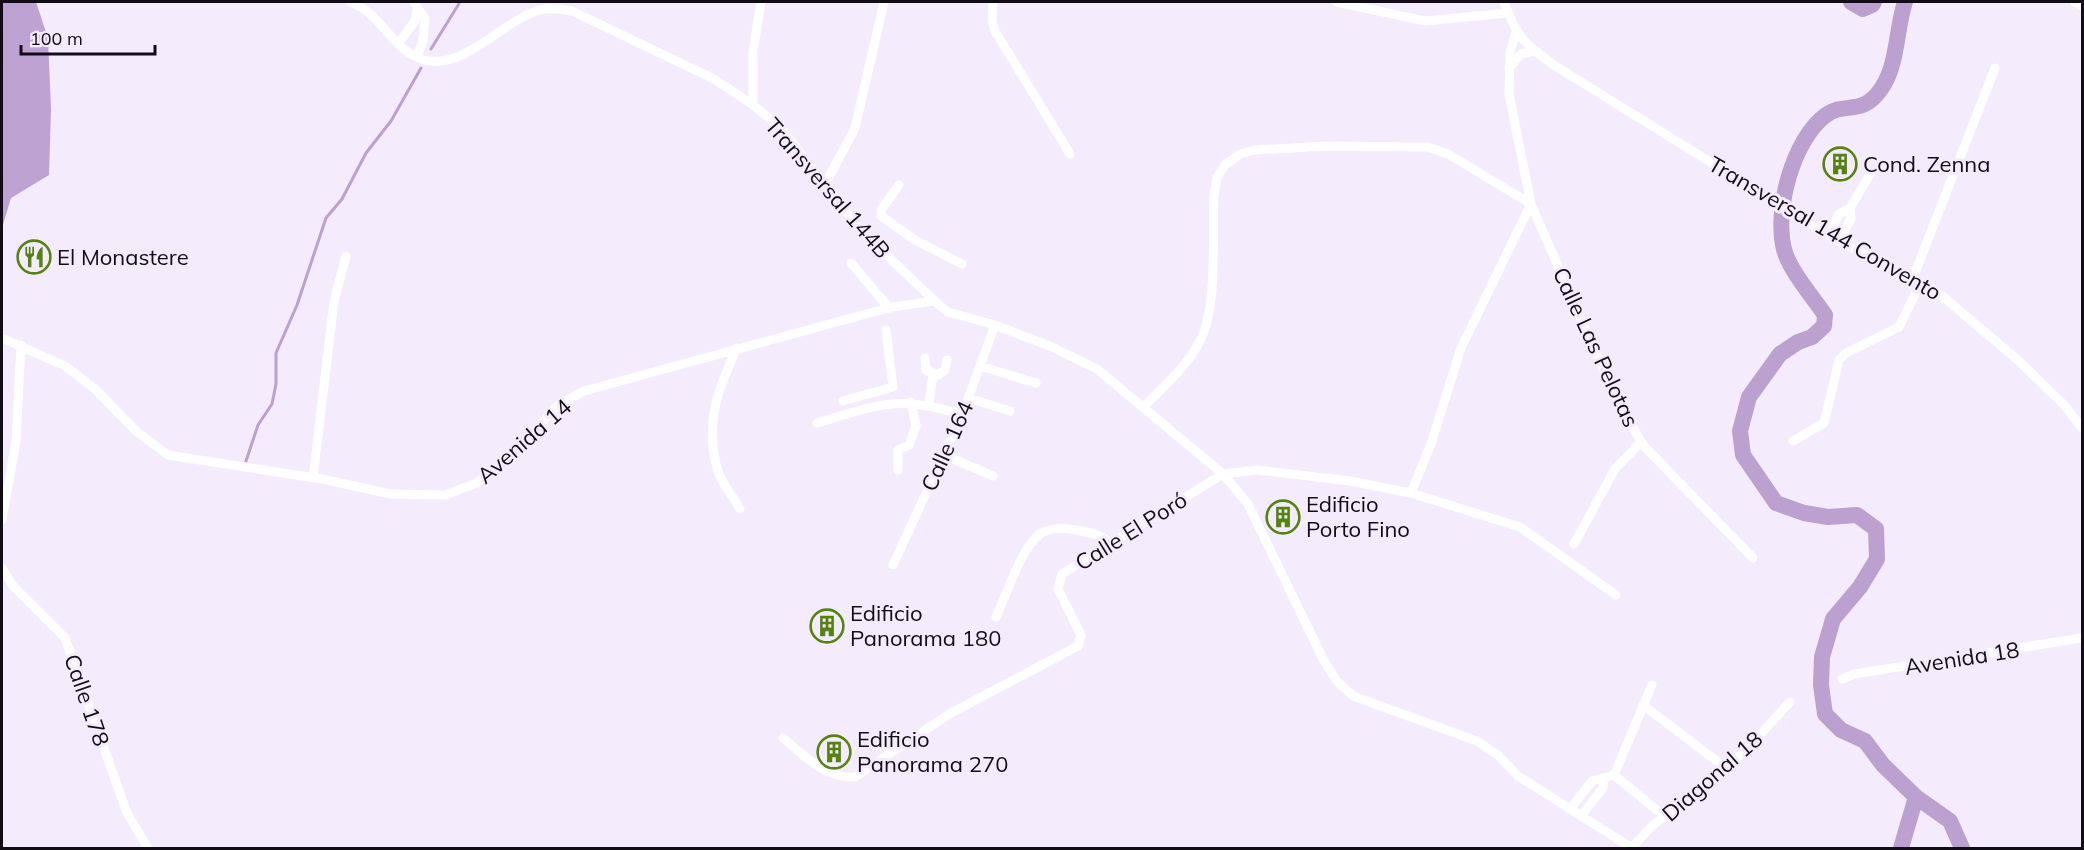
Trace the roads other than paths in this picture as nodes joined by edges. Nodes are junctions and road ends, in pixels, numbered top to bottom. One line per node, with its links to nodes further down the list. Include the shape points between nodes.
1 (350, 2): 12 (street, Transversal 144B, via 374,14)
2 (761, 2): 17 (street, via 753,52)
3 (884, 2): 20 (street, via 855,128)
4 (993, 2): 18 (street, via 995,31)
5 (1337, 2): 10 (street, via 1425,21)
6 (1504, 2): 10 (street, Transversal 144 Convento)
7 (2075, 2): 9 (street)
8 (415, 5): 12 (street, via 415,21); 14 (street, via 425,20)
9 (2082, 6)
10 (1508, 13): 11 (street, Transversal 144 Convento)
11 (1516, 32): 13 (street, Transversal 144 Convento); 15 (street, Calle Las Pelotas)
12 (398, 44): 14 (street, Transversal 144B)
13 (1534, 51): 15 (street, via 1521,54); 24 (street, Transversal 144 Convento)
14 (417, 57): 17 (street, Transversal 144B, via 435,61 455,58 535,12 558,9 581,14 714,79)
15 (1509, 68): 22 (street, Calle Las Pelotas, via 1512,114)
16 (1995, 68): 29 (street)
17 (753, 105): 20 (street, Transversal 144B, via 781,128)
18 (1070, 154)
19 (1871, 173): 23 (street)
20 (825, 184): 30 (street, Transversal 144B, via 862,232)
21 (899, 185): 28 (street, via 881,210 881,216 915,240)
22 (1531, 204): 45 (street, via 1448,154 1428,147 1325,146 1240,154 1217,177 1210,301 1201,341 1186,364); 52 (street, Calle Las Pelotas, via 1612,390); 58 (street, via 1461,348)
23 (1850, 208): 24 (street, via 1839,214); 25 (street, via 1851,219)
24 (1828, 235): 25 (street, Transversal 144 Convento)
25 (1839, 241): 29 (street, Transversal 144 Convento)
26 (346, 256): 57 (street, via 334,301)
27 (851, 263): 31 (street)
28 (962, 264)
29 (1917, 280): 50 (street, Transversal 144 Convento, via 1941,295 2019,361); 51 (street, via 1899,327 1839,360 1824,423)
30 (934, 301): 31 (street, Avenida 14); 32 (street, Transversal 144B, via 948,312)
31 (889, 308): 36 (street, Avenida 14)
32 (995, 325): 39 (street, Calle 164); 45 (street, Transversal 144B, via 1098,369)
33 (886, 330): 47 (street, via 893,387 847,400)
34 (2, 338): 35 (street, Avenida 14)
35 (21, 345): 57 (street, Avenida 14, via 65,366 95,389 137,432 168,454); 60 (street, via 16,441)
36 (737, 348): 57 (street, Avenida 14, via 584,391 556,407 513,454 477,483 445,495 411,495); 59 (street, via 714,403 713,434 716,465)
37 (926, 357): 40 (street, via 926,370)
38 (947, 360): 40 (street, via 942,374)
39 (980, 366): 41 (street); 42 (street, Calle 164)
40 (933, 375): 44 (street)
41 (1036, 383)
42 (968, 398): 46 (street); 48 (street, Calle 164)
43 (911, 402): 44 (street); 47 (street); 54 (street, via 916,426 912,441 898,450)
44 (929, 404): 48 (street)
45 (1143, 407): 55 (street, Transversal 144B)
46 (1010, 411)
47 (853, 412): 49 (street)
48 (962, 415): 53 (street, Calle 164)
49 (817, 423)
50 (2082, 428)
51 (1793, 441)
52 (1641, 442): 62 (street, via 1615,469); 63 (street, Calle Las Pelotas)
53 (944, 455): 56 (street); 64 (street, Calle 164)
54 (898, 470)
55 (1223, 474): 58 (street, via 1266,471); 61 (street, Calle El Poró); 76 (street, Transversal 144B, via 1248,504 1281,582 1337,681 1353,696 1477,741 1518,776)
56 (993, 476)
57 (313, 478)
58 (1411, 493): 66 (street, via 1520,527)
59 (740, 509)
60 (2, 520)
61 (1111, 543): 67 (street, via 1100,534 1069,529 1051,529 1039,535 1030,545); 73 (street, Calle El Poró, via 1059,579 1058,589 1081,635 1078,646 951,712 855,777 828,774)
62 (1574, 544)
63 (1753, 558)
64 (893, 566)
65 (2, 568): 80 (street, Calle 178, via 13,586 65,638 120,794)
66 (1616, 595)
67 (996, 616)
68 (2082, 638): 69 (street, Avenida 18)
69 (1842, 679)
70 (1652, 685): 72 (street)
71 (1790, 702): 79 (street, Diagonal 18, via 1743,753 1652,826)
72 (1643, 705): 74 (street); 75 (street)
73 (783, 738)
74 (1718, 762)
75 (1609, 777): 76 (street, via 1592,781); 77 (street); 78 (street)
76 (1570, 809): 78 (street, Transversal 144B)
77 (1658, 811)
78 (1581, 816): 79 (street, Transversal 144B)
79 (1632, 848)
80 (148, 849)

